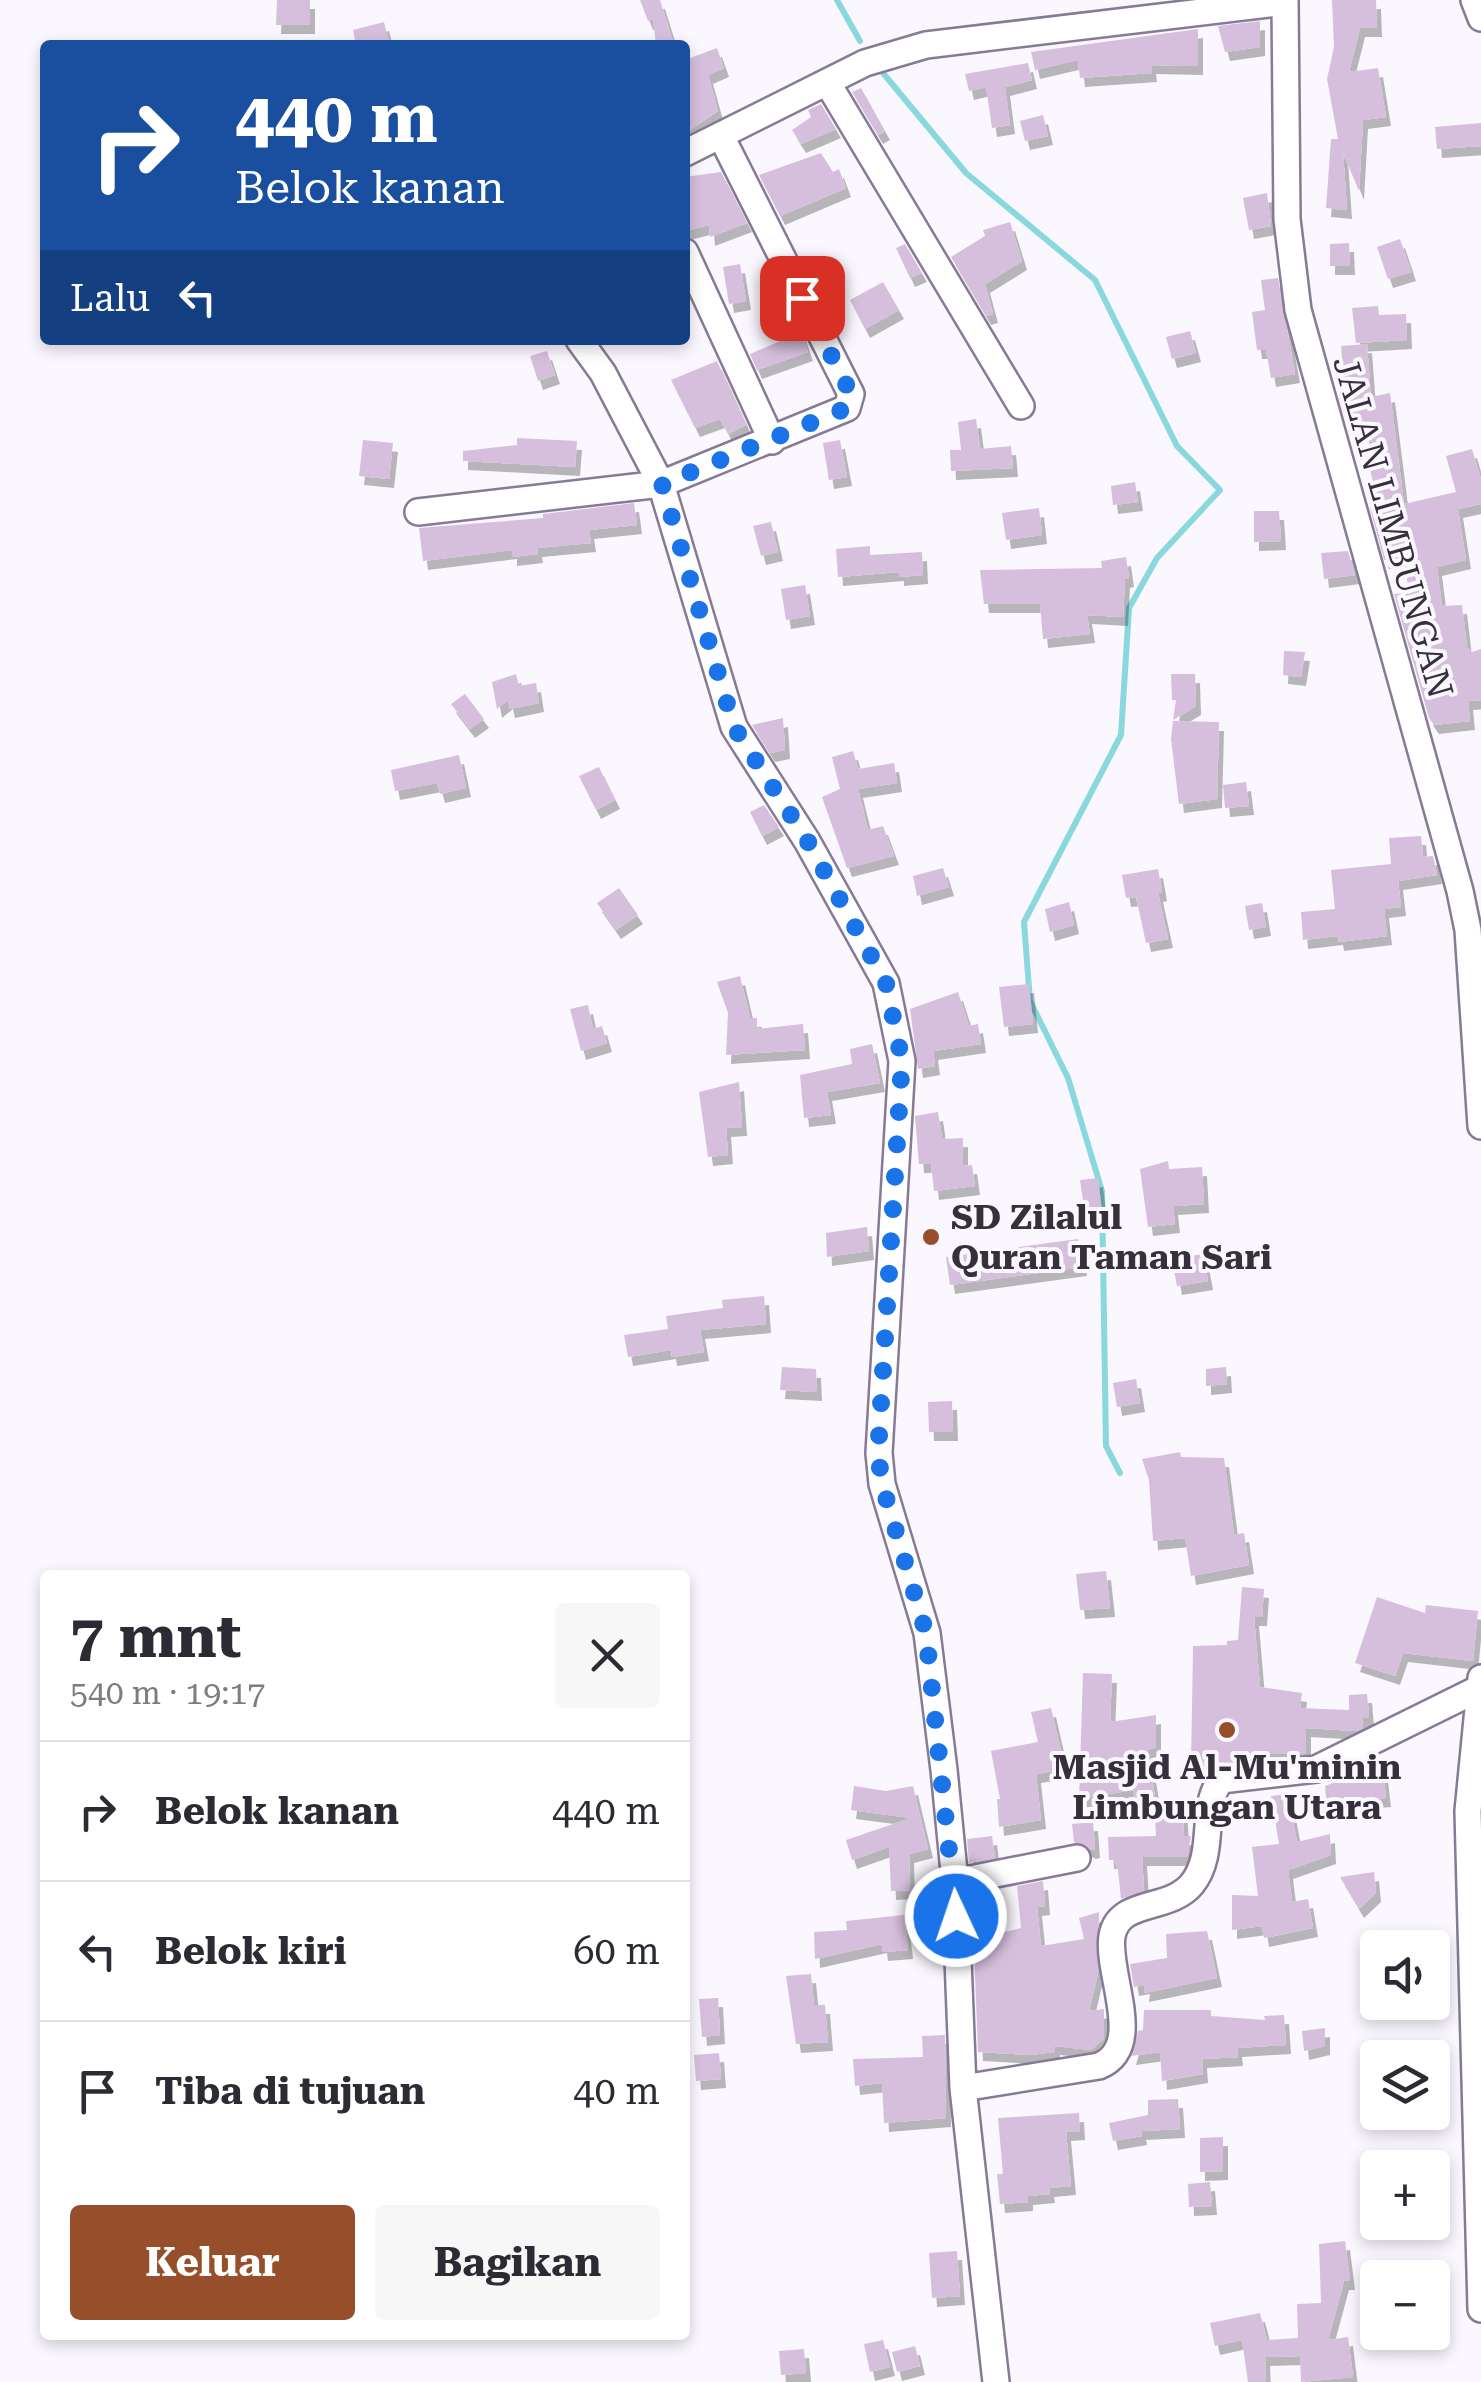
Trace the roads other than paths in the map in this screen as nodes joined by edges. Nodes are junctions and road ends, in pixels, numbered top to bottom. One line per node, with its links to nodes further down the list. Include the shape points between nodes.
1 (1474, 0): 3 (street)
2 (1285, 1): 4 (street, via 941,42 865,62); 13 (street, JALAN LIMBUNGAN, via 1287,218 1298,310 1460,891)
3 (1481, 18)
4 (827, 82): 5 (street); 9 (street)
5 (721, 136): 6 (street); 10 (street, via 851,394 836,416)
6 (690, 151)
7 (690, 263): 10 (street)
8 (582, 345): 11 (street)
9 (1021, 406)
10 (772, 441): 11 (street)
11 (662, 484): 12 (street); 17 (street, via 734,727 807,840 894,1008 902,1061 878,1453 926,1633)
12 (418, 512)
13 (1481, 1126)
14 (1481, 1678): 15 (street)
15 (1480, 1688): 18 (street, via 1325,1766 1221,1780 1208,1850 1195,1880 1170,1901 1126,1913 1115,1927 1122,2036 1116,2055 1100,2066); 19 (street, via 1468,1812)
16 (1076, 1858): 17 (street)
17 (955, 1882): 18 (street)
18 (963, 2088): 20 (street)
19 (1481, 2308)
20 (996, 2382)

